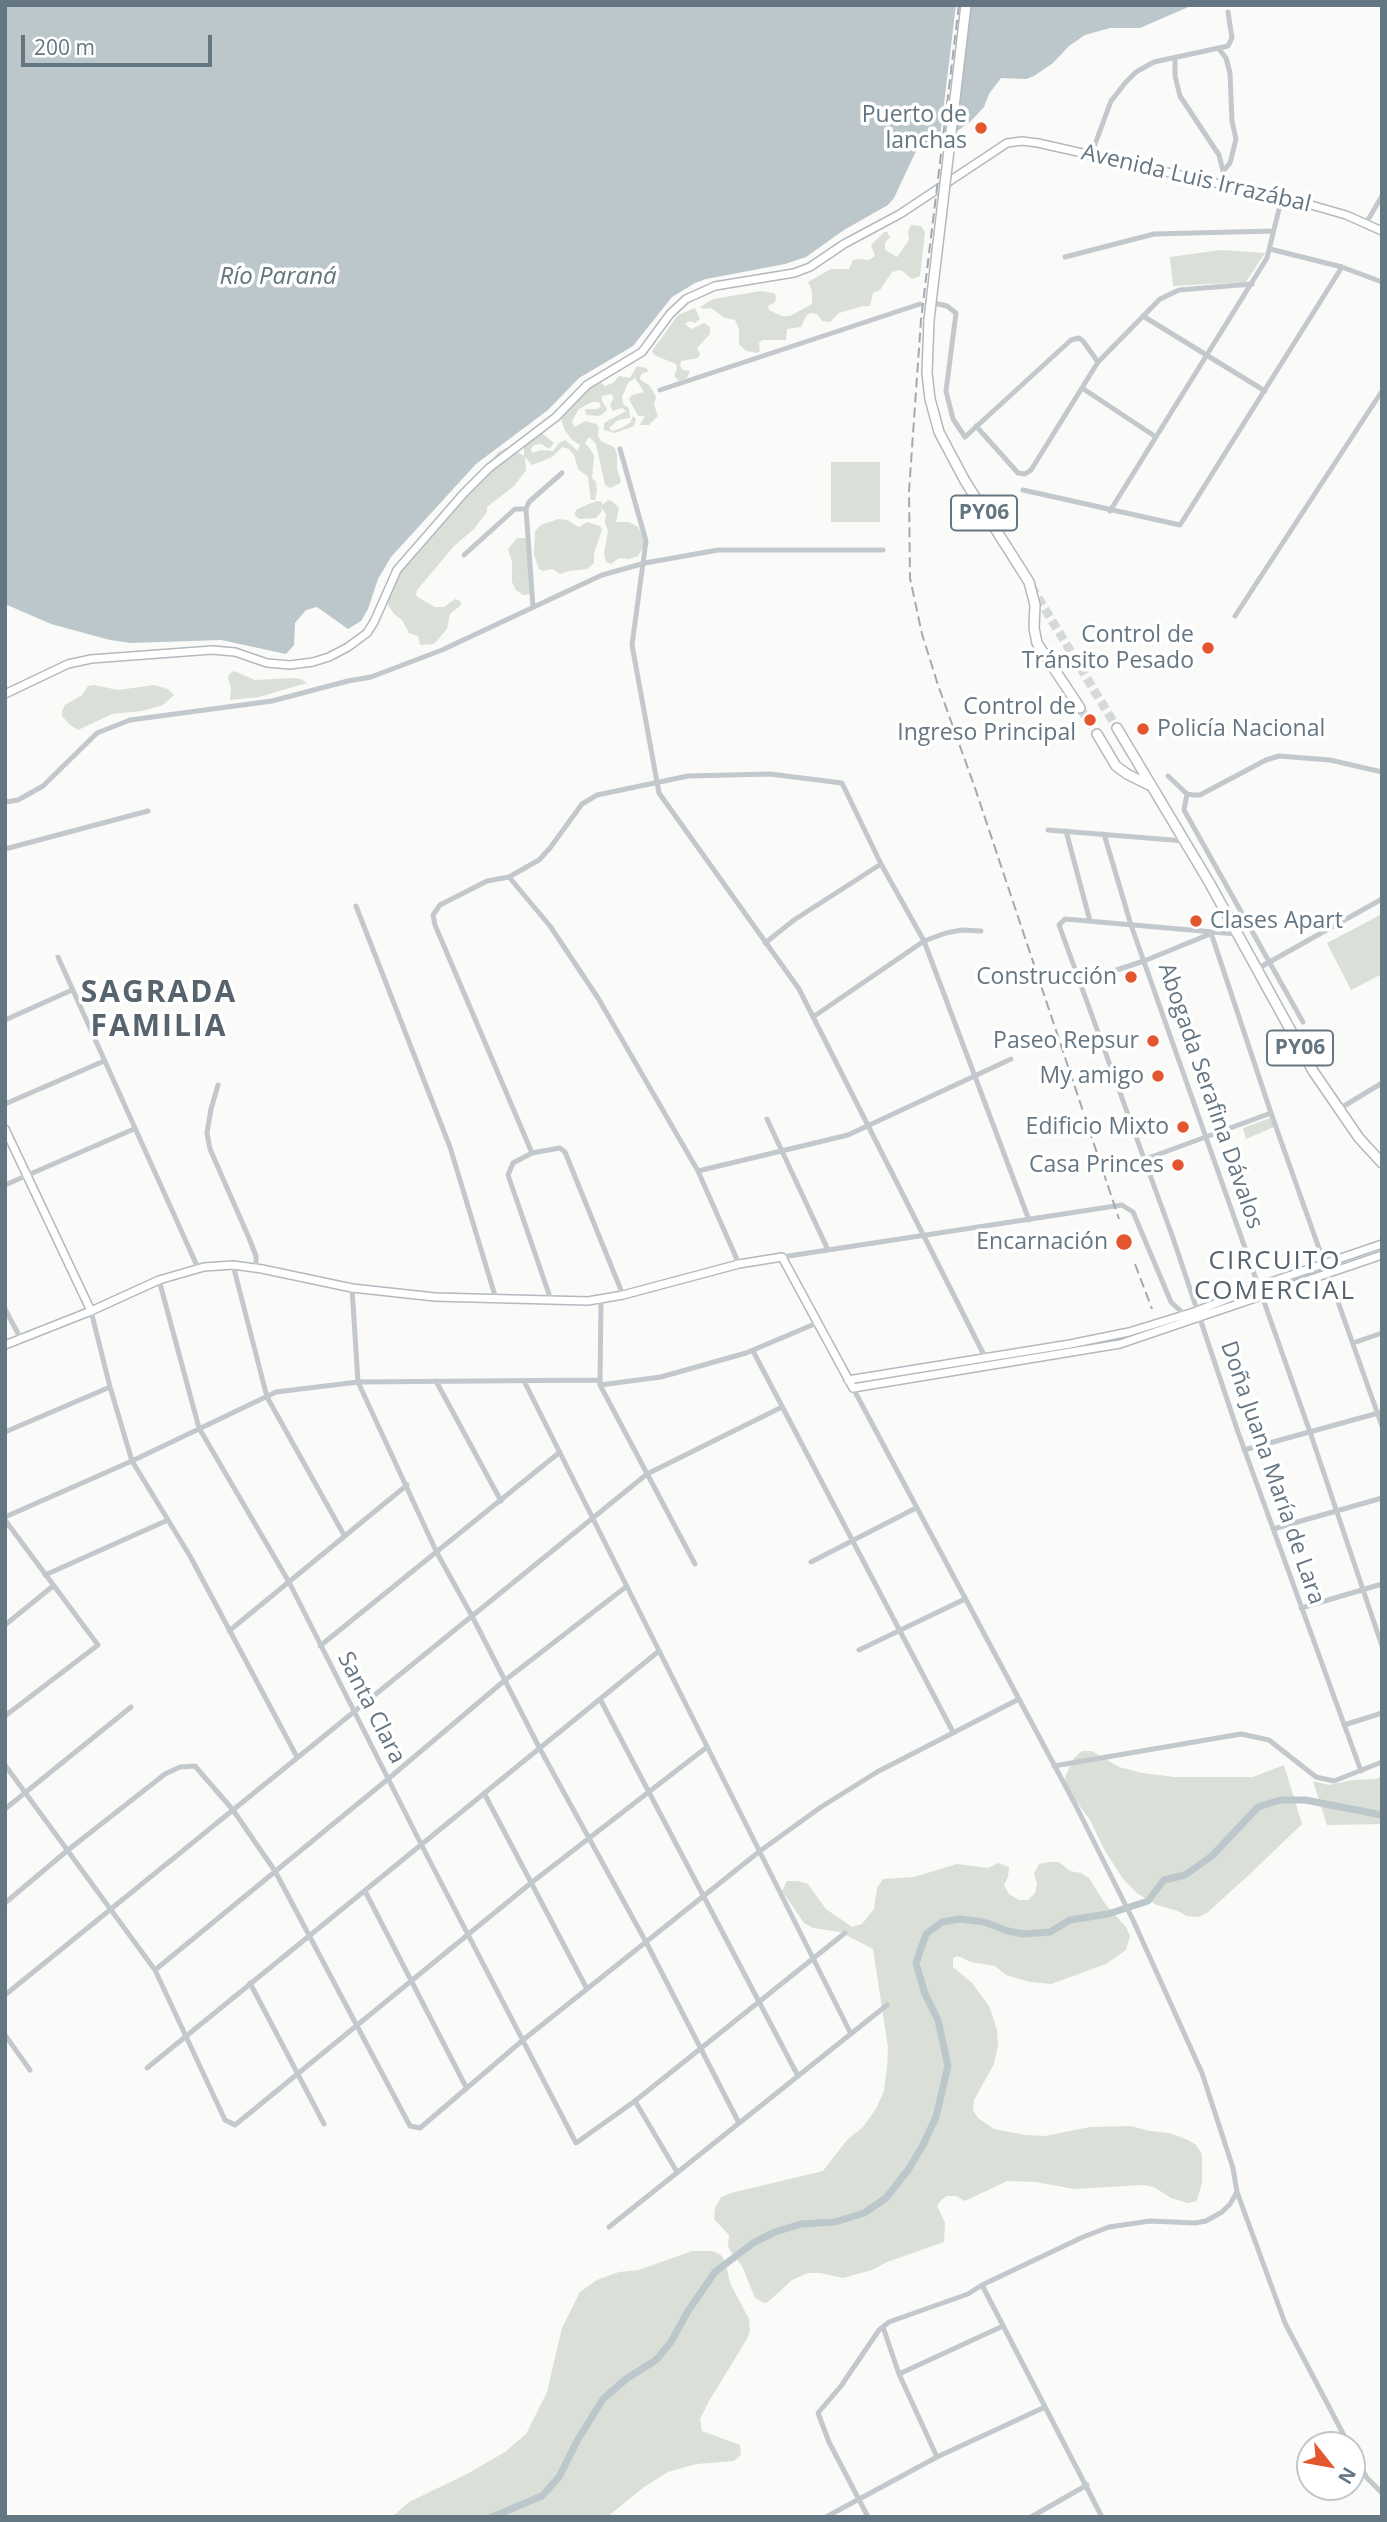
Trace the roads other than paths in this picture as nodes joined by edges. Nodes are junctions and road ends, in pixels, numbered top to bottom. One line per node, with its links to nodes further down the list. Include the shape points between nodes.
1 (967, 5): 40 (highway, PY06, bridge, via 929,320 930,399 939,432 965,481 1029,582 1037,643)
2 (1228, 12): 3 (street, via 1232,38 1228,46)
3 (1219, 49): 4 (street); 6 (street, via 1227,58 1230,73 1236,139)
4 (1175, 57): 5 (street, via 1154,62 1126,82 1111,101); 6 (street, via 1180,96 1219,155)
5 (1091, 155): 7 (main road, Avenida Luis Irrazábal); 39 (main road, Avenida Luis Irrazábal, via 1022,141 1007,143 810,267 715,286 686,299 642,352 587,385 556,417 464,493 397,570 367,633 329,657 290,665 212,650 91,659 68,664)
6 (1223, 171): 7 (street)
7 (1221, 184): 9 (main road, Avenida Luis Irrazábal)
8 (1382, 196): 10 (street)
9 (1282, 198): 10 (main road, Avenida Luis Irrazábal); 11 (street)
10 (1366, 223): 12 (main road, Avenida Luis Irrazábal)
11 (1273, 231): 13 (street); 14 (street, via 1154,234)
12 (1382, 231)
13 (1270, 249): 15 (street); 17 (street)
14 (1065, 257)
15 (1342, 267): 16 (street); 25 (street)
16 (1382, 282)
17 (1252, 284): 20 (street, via 1179,290 1160,299); 21 (street)
18 (934, 303): 27 (street, via 956,313 946,391 953,419 965,437)
19 (920, 304): 24 (street)
20 (1143, 316): 21 (street); 22 (street)
21 (1207, 355): 25 (street); 28 (street)
22 (1098, 362): 23 (street); 27 (street, via 1083,341 1075,338)
23 (1082, 388): 27 (street, via 1025,474 1018,473); 28 (street)
24 (660, 390)
25 (1265, 391): 33 (street, via 1180,525)
26 (1382, 391): 38 (street)
27 (976, 426)
28 (1156, 437): 33 (street)
29 (620, 449): 36 (street, via 646,541)
30 (562, 473): 32 (street)
31 (1023, 490): 33 (street)
32 (526, 509): 35 (street, via 516,509); 37 (street)
33 (1110, 510)
34 (883, 550): 36 (street, via 718,550)
35 (464, 555)
36 (645, 563): 37 (street, via 602,575); 45 (street, via 632,645)
37 (533, 607): 48 (street, via 371,677 272,701 130,720 97,733 43,786)
38 (1236, 617)
39 (5, 694)
40 (1080, 708)
41 (1118, 728): 46 (highway, PY06)
42 (1097, 734): 46 (highway, via 1116,766)
43 (1382, 772): 47 (street, via 1279,755 1200,795)
44 (1168, 776): 47 (street)
45 (656, 782): 55 (street, via 688,776 770,774 842,783); 56 (street, via 597,795 582,804 539,860); 65 (street, via 659,793)
46 (1153, 787): 53 (highway, PY06)
47 (1187, 793): 68 (street, via 1184,810)
48 (5, 802)
49 (148, 811): 54 (street)
50 (1048, 830): 51 (street)
51 (1066, 831): 52 (street); 59 (street)
52 (1104, 834): 53 (street); 60 (street, Abogada Serafina Dávalos)
53 (1185, 841): 61 (highway, PY06)
54 (5, 849)
55 (881, 864): 64 (street); 65 (street)
56 (509, 877): 89 (street, via 487,881 440,905 433,915); 92 (street, via 550,926 598,999)
57 (1382, 899): 68 (street)
58 (356, 906): 112 (street, via 450,1147)
59 (1090, 921): 60 (street); 70 (street, Doña Juana María de Lara, via 1065,919 1060,923)
60 (1131, 925): 63 (street); 67 (street, Abogada Serafina Dávalos)
61 (1234, 929): 63 (street); 63 (street); 69 (highway, PY06)
62 (981, 932): 64 (street, via 962,930)
63 (1211, 933): 67 (street); 82 (street)
64 (924, 941): 72 (street); 77 (street)
65 (765, 943): 72 (street)
66 (58, 957): 71 (street)
67 (1144, 961): 70 (street); 87 (street, Abogada Serafina Dávalos)
68 (1270, 962): 69 (street); 74 (street)
69 (1257, 969): 81 (highway, PY06)
70 (1080, 982): 90 (street, Doña Juana María de Lara)
71 (72, 990): 73 (street); 76 (street)
72 (813, 1017): 84 (street)
73 (5, 1020)
74 (1303, 1022)
75 (1011, 1059): 77 (street)
76 (104, 1061): 80 (street); 86 (street)
77 (975, 1075): 84 (street); 95 (street)
78 (1382, 1083): 81 (street)
79 (218, 1085): 105 (street, via 208,1133 210,1149 256,1256)
80 (5, 1104)
81 (1338, 1109): 91 (highway, PY06)
82 (1271, 1113): 87 (street); 103 (street)
83 (767, 1119): 88 (street)
84 (869, 1126): 88 (street); 96 (street)
85 (5, 1129): 93 (main road)
86 (134, 1129): 93 (street); 104 (street)
87 (1206, 1136): 90 (street); 108 (street, Abogada Serafina Dávalos)
88 (781, 1150): 92 (street); 98 (street)
89 (532, 1153): 110 (street, via 560,1148 565,1152); 113 (street, via 513,1163 508,1175)
90 (1143, 1160): 118 (street, Doña Juana María de Lara)
91 (1382, 1163)
92 (698, 1171): 101 (street)
93 (26, 1174): 94 (street); 116 (main road)
94 (5, 1185)
95 (1029, 1220): 96 (street); 117 (street, via 1128,1207 1171,1302)
96 (923, 1236): 98 (street); 125 (street)
97 (1382, 1244): 103 (main road)
98 (828, 1251): 100 (street)
99 (1382, 1255): 106 (main road)
100 (782, 1257): 101 (main road); 119 (main road)
101 (739, 1264): 110 (main road)
102 (233, 1265): 104 (main road); 105 (main road); 133 (street)
103 (1325, 1265): 106 (street); 108 (main road)
104 (198, 1268): 107 (main road)
105 (256, 1268): 109 (main road)
106 (1329, 1275): 111 (main road); 122 (street)
107 (159, 1280): 116 (main road); 137 (street, Santa Clara)
108 (1259, 1286): 111 (street, Abogada Serafina Dávalos); 118 (main road)
109 (352, 1288): 112 (main road); 129 (street)
110 (623, 1295): 114 (main road)
111 (1262, 1296): 118 (main road); 139 (street, Abogada Serafina Dávalos)
112 (496, 1299): 113 (main road)
113 (551, 1300): 114 (main road)
114 (601, 1300): 130 (street)
115 (5, 1309): 121 (street)
116 (91, 1311): 121 (main road); 131 (street)
117 (1184, 1314): 118 (main road); 125 (main road, via 1108,1338)
118 (1198, 1314): 132 (main road, via 1106,1347); 140 (street, Doña Juana María de Lara)
119 (817, 1323): 124 (street); 126 (main road)
120 (1382, 1333): 122 (street)
121 (21, 1339): 123 (main road)
122 (1353, 1343): 135 (street)
123 (5, 1345)
124 (753, 1350): 130 (street, via 660,1377); 134 (street)
125 (985, 1357): 126 (main road)
126 (848, 1380): 132 (main road)
127 (436, 1381): 128 (street); 129 (street); 146 (street)
128 (524, 1381): 130 (street, via 599,1380); 141 (street)
129 (358, 1382): 133 (street); 144 (street)
130 (600, 1385): 143 (street)
131 (110, 1388): 138 (street); 142 (street)
132 (853, 1388): 147 (street)
133 (267, 1397): 137 (street); 153 (street)
134 (782, 1407): 143 (street); 154 (street)
135 (1380, 1413): 136 (street); 139 (street)
136 (1382, 1426)
137 (200, 1428): 142 (street); 159 (street, Santa Clara)
138 (5, 1432)
139 (1310, 1432): 140 (street); 148 (street, Abogada Serafina Dávalos)
140 (1244, 1450): 152 (street, Doña Juana María de Lara)
141 (560, 1452): 146 (street); 149 (street)
142 (132, 1461): 150 (street); 151 (street)
143 (647, 1474): 149 (street); 157 (street)
144 (407, 1485): 153 (street); 155 (street)
145 (1382, 1498): 148 (street)
146 (500, 1501): 155 (street)
147 (916, 1508): 154 (street); 164 (street)
148 (1337, 1511): 152 (street); 163 (street, Abogada Serafina Dávalos)
149 (593, 1518): 162 (street); 166 (street)
150 (168, 1520): 158 (street); 168 (street)
151 (6, 1523): 158 (street)
152 (1273, 1529): 165 (street, Doña Juana María de Lara)
153 (344, 1535): 159 (street)
154 (852, 1541): 156 (street); 169 (street)
155 (437, 1553): 166 (street); 170 (street)
156 (811, 1562)
157 (695, 1564)
158 (45, 1575): 161 (street)
159 (289, 1582): 168 (street); 170 (street, Santa Clara)
160 (1382, 1584): 163 (street)
161 (53, 1586): 167 (street); 180 (street, via 98,1644)
162 (627, 1586): 173 (street); 174 (street)
163 (1363, 1590): 165 (street); 171 (street, Abogada Serafina Dávalos)
164 (965, 1599): 169 (street); 176 (street)
165 (1301, 1608): 181 (street, Doña Juana María de Lara)
166 (472, 1616): 174 (street); 178 (street)
167 (5, 1625)
168 (229, 1631): 185 (street)
169 (899, 1631): 172 (street); 182 (street)
170 (320, 1646): 178 (street, Santa Clara)
171 (1382, 1646)
172 (859, 1650)
173 (659, 1651): 175 (street); 183 (street)
174 (504, 1681): 184 (street); 190 (street)
175 (600, 1699): 184 (street); 191 (street)
176 (1019, 1699): 182 (street); 188 (street)
177 (131, 1707): 192 (street)
178 (354, 1711): 185 (street); 190 (street, Santa Clara)
179 (1382, 1713): 181 (street)
180 (5, 1716)
181 (1343, 1725): 189 (street, Doña Juana María de Lara)
182 (953, 1732): 199 (street, via 877,1772)
183 (708, 1747): 191 (street); 199 (street)
184 (540, 1749): 193 (street); 196 (street)
185 (297, 1757): 195 (street)
186 (1382, 1762): 189 (street)
187 (5, 1765): 192 (street)
188 (1055, 1766): 189 (street, via 1241,1734 1269,1740 1316,1777 1334,1781); 233 (street, via 1124,1900 1202,2073)
189 (1360, 1771)
190 (388, 1779): 197 (street, Santa Clara); 200 (street)
191 (649, 1792): 196 (street); 203 (street)
192 (26, 1793): 194 (street); 198 (street)
193 (484, 1793): 197 (street); 201 (street)
194 (5, 1809)
195 (233, 1810): 198 (street, via 195,1766 180,1767); 200 (street); 205 (street)
196 (589, 1838): 201 (street); 209 (street)
197 (421, 1844): 202 (street); 208 (street, Santa Clara)
198 (68, 1850): 204 (street); 205 (street)
199 (760, 1851): 203 (street); 210 (street)
200 (275, 1871): 207 (street); 211 (street)
201 (531, 1884): 208 (street); 214 (street)
202 (365, 1891): 207 (street); 212 (street)
203 (704, 1896): 209 (street); 216 (street)
204 (5, 1903)
205 (110, 1908): 211 (street); 215 (street)
206 (845, 1933): 210 (street)
207 (311, 1934): 213 (street); 218 (street)
208 (468, 1934): 212 (street); 222 (street, Santa Clara)
209 (646, 1942): 214 (street); 223 (street)
210 (814, 1960): 216 (street); 220 (street)
211 (155, 1970): 219 (street)
212 (411, 1981): 218 (street); 228 (street)
213 (250, 1983): 219 (street); 226 (street)
214 (587, 1989): 222 (street)
215 (5, 1995)
216 (760, 2001): 223 (street); 227 (street)
217 (887, 2005): 220 (street)
218 (356, 2024): 226 (street); 228 (street, via 413,2128 419,2128)
219 (187, 2034): 224 (street); 226 (street, via 225,2120 232,2125)
220 (851, 2034): 227 (street)
221 (5, 2035): 225 (street)
222 (523, 2040): 228 (street); 229 (street, Santa Clara, via 576,2143)
223 (700, 2048): 229 (street); 230 (street)
224 (147, 2068)
225 (30, 2070)
226 (296, 2073): 231 (street)
227 (798, 2076): 230 (street)
228 (466, 2087)
229 (635, 2101): 232 (street)
230 (739, 2123): 232 (street)
231 (324, 2124)
232 (677, 2172): 234 (street)
233 (1237, 2192): 235 (street, via 1222,2212 1206,2221 1109,2227); 240 (street, via 1285,2323)
234 (609, 2227)
235 (982, 2285): 236 (street); 237 (street)
236 (1003, 2326): 238 (street); 239 (street)
237 (883, 2327): 238 (street); 245 (street, via 818,2413)
238 (898, 2374): 241 (street)
239 (1045, 2407): 241 (street); 243 (street)
240 (1342, 2431)
241 (937, 2457): 245 (street)
242 (1366, 2476): 244 (street)
243 (1087, 2485): 248 (street); 249 (street)
244 (1382, 2493)
245 (859, 2499): 246 (street); 247 (street)
246 (826, 2517)
247 (868, 2517)
248 (1031, 2517)
249 (1102, 2517)

